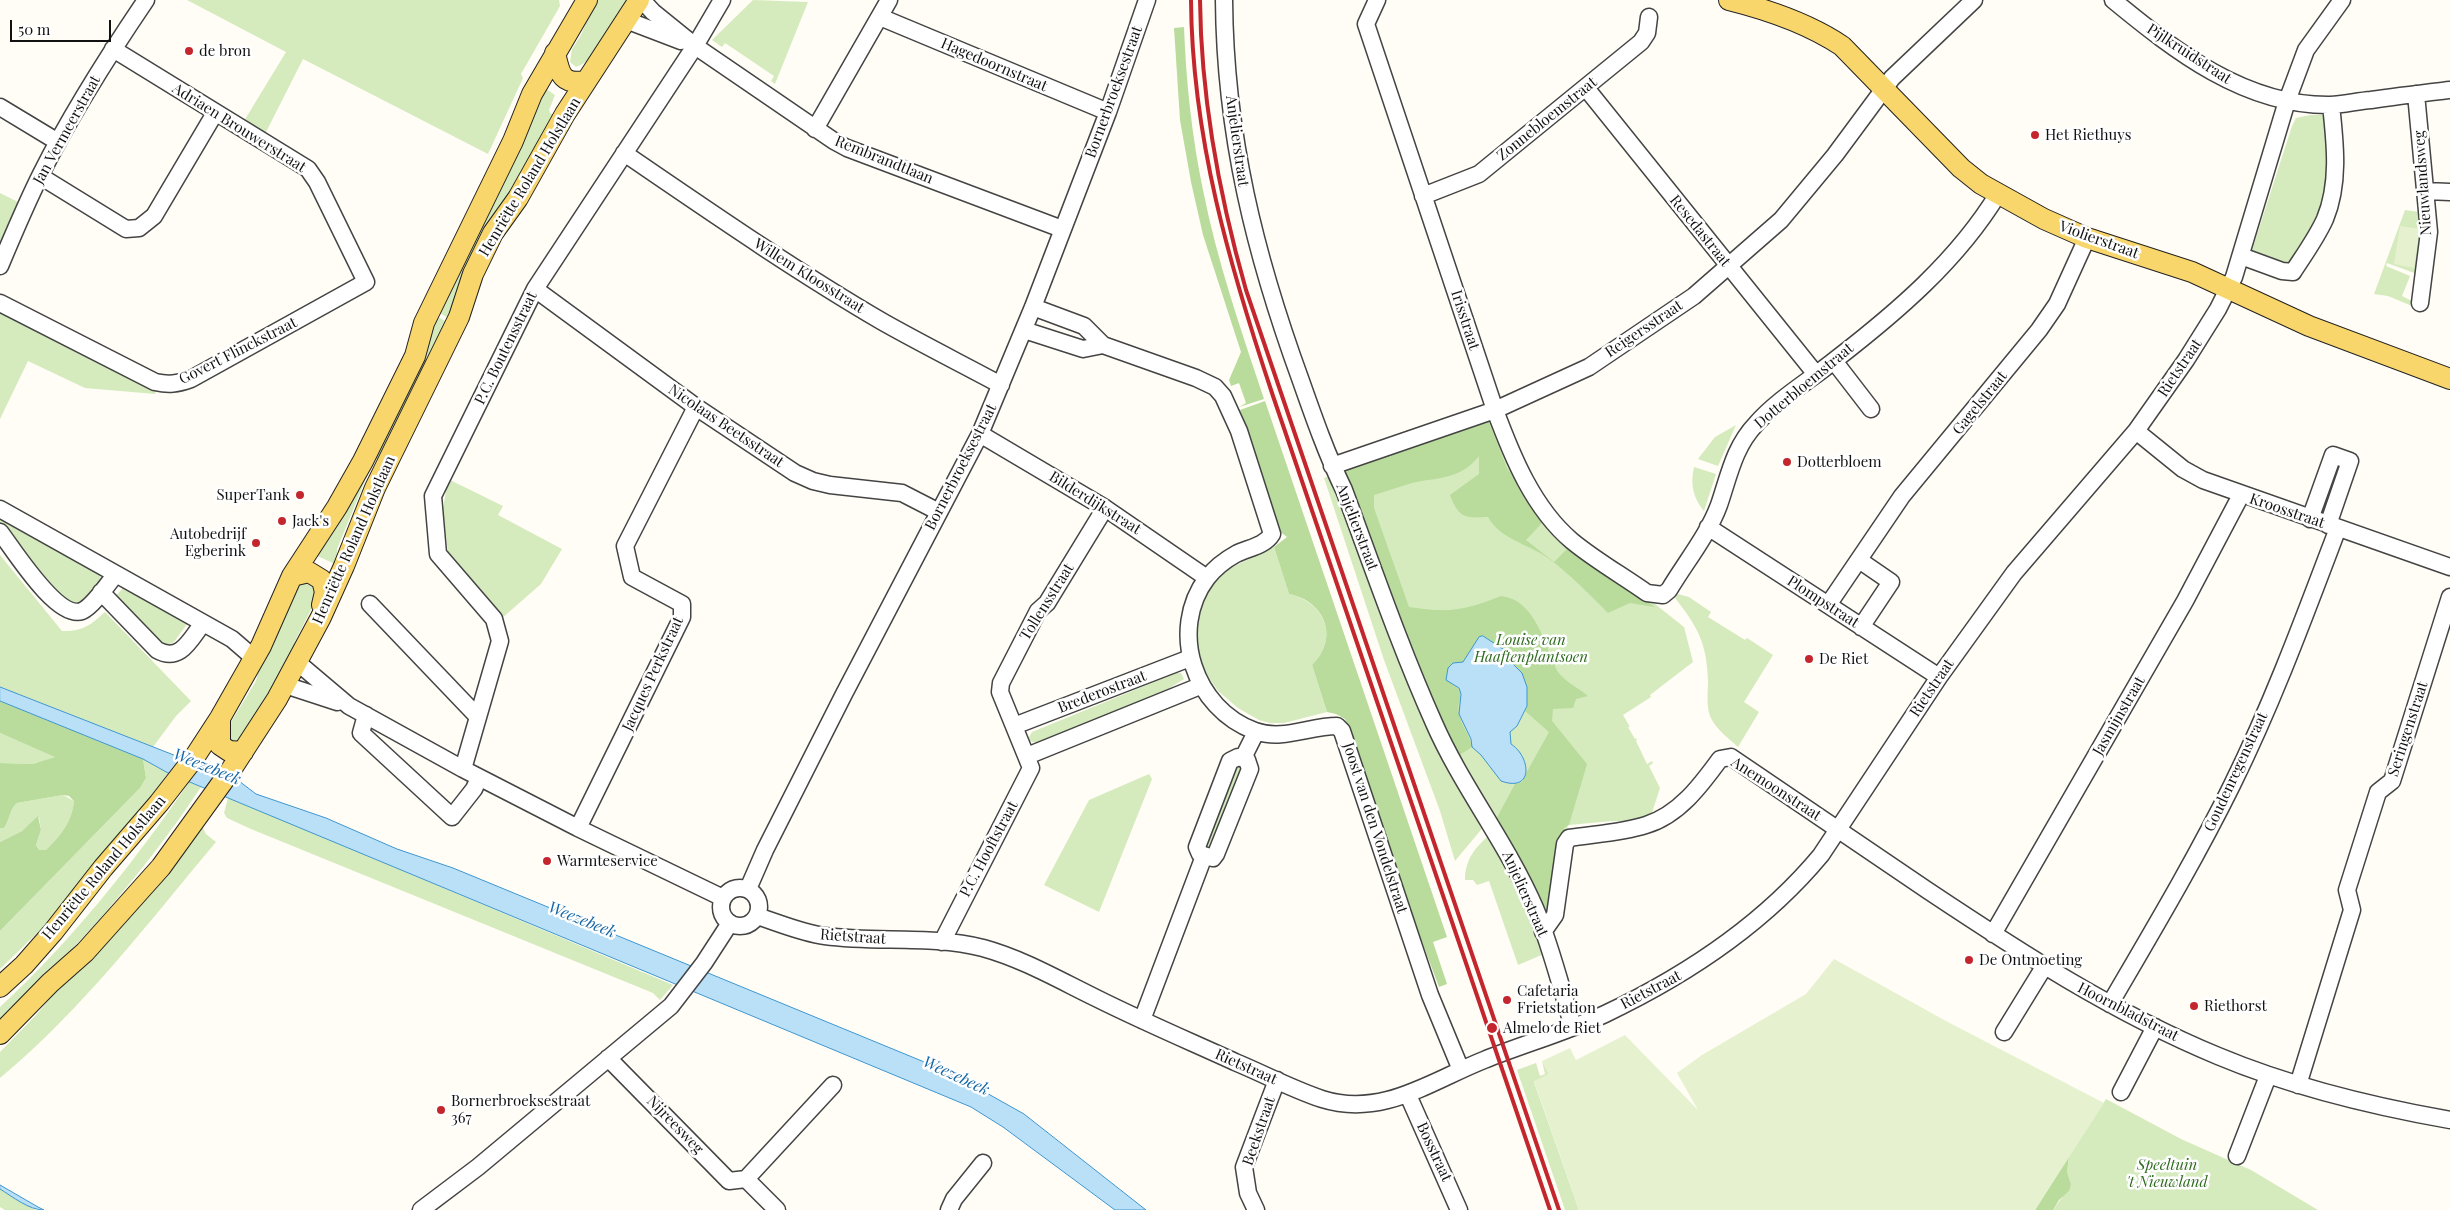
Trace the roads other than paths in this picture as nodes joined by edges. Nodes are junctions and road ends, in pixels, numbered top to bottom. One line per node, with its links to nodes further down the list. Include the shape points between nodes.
1 (146, 0): 19 (street, Jan Vermeerstraat)
2 (587, 0): 20 (main road, Henriëtte Roland Holstlaan)
3 (640, 0): 16 (main road, Henriëtte Roland Holstlaan); 18 (street, Rembrandtlaan)
4 (722, 0): 18 (street, P.C. Boutensstraat)
5 (889, 0): 15 (street)
6 (1147, 0): 29 (street, Bornerbroeksestraat)
7 (1224, 0): 61 (street, Anjelierstraat, via 1231,109 1242,182 1257,246 1286,339)
8 (1377, 0): 38 (street, Irisstraat, via 1366,24)
9 (1729, 0): 17 (main road, Violierstraat)
10 (1756, 0): 17 (main road, Violierstraat)
11 (1974, 0): 23 (street, Reigersstraat)
12 (2113, 0): 26 (street, Pijlkruidstraat, via 2205,68 2242,87)
13 (2342, 0): 26 (street, Rietstraat, via 2306,50)
14 (1649, 17): 22 (street, Zonnebloemstraat, via 1647,33 1641,42)
15 (880, 18): 29 (street, Hagedoornstraat); 31 (street)
16 (626, 20): 18 (street, Rembrandtlaan); 21 (main road, Henriëtte Roland Holstlaan)
17 (1798, 22): 23 (main road, Violierstraat, via 1842,46)
18 (695, 46): 31 (street, Rembrandtlaan); 33 (street, P.C. Boutensstraat)
19 (113, 49): 30 (street, Adriaen Brouwerstraat); 32 (street, Jan Vermeerstraat)
20 (555, 53): 21 (main road, via 563,78 575,83); 73 (main road, Henriëtte Roland Holstlaan, via 536,86 513,141 424,323 399,390 337,507)
21 (586, 82): 80 (main road, Henriëtte Roland Holstlaan, via 518,198 493,233 473,274 459,317 375,488)
22 (1586, 88): 38 (street, Zonnebloemstraat, via 1479,174); 43 (street, Resedastraat)
23 (1885, 88): 37 (main road, Violierstraat, via 1961,168); 43 (street, Reigersstraat, via 1781,220)
24 (2450, 90): 25 (street, Pijlkruidstraat)
25 (2416, 94): 27 (street, Pijlkruidstraat); 35 (street, Nieuwlandsweg)
26 (2287, 101): 27 (street, Pijlkruidstraat); 41 (street, Rietstraat)
27 (2331, 105): 41 (street, via 2335,174 2325,220 2293,272)
28 (0, 107): 32 (street)
29 (1108, 112): 39 (street, Bornerbroeksestraat)
30 (215, 113): 34 (street, via 154,216 139,228 126,228); 44 (street, Adriaen Brouwerstraat, via 308,168 318,182)
31 (815, 129): 39 (street, Rembrandtlaan, via 847,148)
32 (58, 142): 34 (street, Jan Vermeerstraat)
33 (624, 153): 46 (street, P.C. Boutensstraat); 55 (street, Willem Kloosstraat, via 767,251 884,323)
34 (40, 176): 42 (street, Jan Vermeerstraat)
35 (2426, 191): 36 (street); 48 (street, Nieuwlandsweg, via 2428,232)
36 (2450, 192)
37 (1998, 194): 40 (main road, Violierstraat); 52 (street, Dotterbloemstraat, via 1964,244 1935,276)
38 (1423, 196): 58 (street, Irisstraat)
39 (1062, 229): 49 (street, Bornerbroeksestraat)
40 (2087, 238): 45 (main road, Violierstraat); 70 (street, Gagelstraat, via 2057,304 2039,330 1902,496)
41 (2241, 256): 45 (street, Rietstraat)
42 (0, 266)
43 (1728, 266): 53 (street, Resedastraat); 58 (street, Reigersstraat, via 1694,296 1589,366)
44 (366, 282): 47 (street, Govert Flinckstraat, via 190,379 168,385 155,382)
45 (2230, 288): 54 (main road, Violierstraat, via 2309,326); 59 (street, Rietstraat, via 2186,360)
46 (535, 289): 56 (street, Nicolaas Beetsstraat); 91 (street, P.C. Boutensstraat, via 433,496 438,554 494,619 500,641)
47 (0, 303)
48 (2420, 303)
49 (1033, 307): 50 (street, Bornerbroeksestraat); 51 (street, Joost van den Vondelstraat, via 1084,326)
50 (1024, 330): 51 (street, Joost van den Vondelstraat, via 1083,349); 55 (street, Bornerbroeksestraat)
51 (1103, 345): 74 (street, Joost van den Vondelstraat, via 1196,378 1215,388 1223,396 1239,431 1272,534 1217,566)
52 (1834, 361): 53 (street, Dotterbloemstraat); 57 (street)
53 (1815, 373): 68 (street, Dotterbloemstraat, via 1756,423 1743,440)
54 (2450, 379)
55 (1001, 385): 60 (street, Bornerbroeksestraat)
56 (696, 407): 65 (street, Nicolaas Beetsstraat, via 813,481 902,493); 99 (street, Jacques Perkstraat, via 624,546 632,577 682,604 682,617)
57 (1871, 409)
58 (1495, 410): 61 (street, Reigersstraat); 76 (street, Irisstraat, via 1519,468 1553,522 1572,540)
59 (2136, 431): 62 (street, Kroosstraat, via 2196,476); 86 (street, Rietstraat, via 2020,567)
60 (980, 434): 63 (street, Bilderdijkstraat); 65 (street, Bornerbroeksestraat)
61 (1332, 466): 105 (street, Anjelierstraat, via 1433,722 1494,829)
62 (2241, 495): 66 (street, Kroosstraat); 106 (street, Jasmijnstraat, via 2185,601)
63 (1105, 508): 74 (street, Bilderdijkstraat); 93 (street, Tollensstraat, via 1047,603 1038,611 1001,683 1000,692)
64 (0, 509): 72 (street)
65 (939, 512): 101 (street, Bornerbroeksestraat)
66 (2310, 519): 67 (street, Kroosstraat); 67 (street, Goudenregenstraat, via 2333,455 2350,462)
67 (2333, 526): 71 (street, Kroosstraat); 110 (street, Goudenregenstraat, via 2304,622 2233,784)
68 (1708, 527): 76 (street, Dotterbloemstraat, via 1669,590 1659,596); 79 (street, Plompstraat)
69 (0, 532): 75 (street, via 52,600 64,609 75,613 84,610)
70 (1859, 560): 79 (street, Gagelstraat); 82 (street, via 1891,582)
71 (2450, 567)
72 (115, 575): 75 (street); 81 (street)
73 (292, 576): 80 (main road, via 310,572 322,580 325,592); 83 (main road, Henriëtte Roland Holstlaan)
74 (1207, 578): 84 (street, Joost van den Vondelstraat, via 1191,608)
75 (101, 592): 81 (street, via 157,650 166,655 175,655)
76 (1648, 593)
77 (2450, 597): 121 (street, Seringenstraat, via 2392,781 2378,792 2347,890 2352,910)
78 (370, 604): 91 (street)
79 (1828, 605): 82 (street, Plompstraat)
80 (320, 617): 85 (main road, Henriëtte Roland Holstlaan)
81 (202, 623): 83 (street)
82 (1861, 627): 86 (street, Plompstraat)
83 (258, 652): 92 (main road, Henriëtte Roland Holstlaan)
84 (1190, 658): 88 (street, Joost van den Vondelstraat); 93 (street, Brederostraat)
85 (297, 662): 87 (main road, Henriëtte Roland Holstlaan); 89 (street)
86 (1939, 676): 100 (street, Rietstraat)
87 (285, 685): 89 (street); 95 (main road, Henriëtte Roland Holstlaan)
88 (1200, 686): 94 (street, Joost van den Vondelstraat, via 1224,715); 96 (street, Brederostraat)
89 (349, 706): 90 (street)
90 (366, 715): 97 (street); 98 (street, via 361,734 452,817)
91 (477, 716): 97 (street, P.C. Boutensstraat)
92 (220, 718): 95 (main road, via 220,745 229,751); 109 (main road, Henriëtte Roland Holstlaan, via 177,781 102,868 53,932)
93 (1014, 726): 96 (street, Tollensstraat)
94 (1256, 732): 111 (street, via 1243,758 1250,769 1216,854 1213,858 1204,856); 117 (street, Joost van den Vondelstraat, via 1282,735 1337,726 1342,731 1430,994)
95 (243, 752): 115 (main road, Henriëtte Roland Holstlaan, via 161,868 85,952)
96 (1026, 756): 107 (street, P.C. Hooftstraat, via 1031,768)
97 (463, 769): 98 (street)
98 (479, 778): 99 (street)
99 (578, 828): 102 (street)
100 (1839, 830): 105 (street, Anemoonstraat, via 1731,757 1720,758 1698,788 1668,815 1647,825 1569,838 1565,844 1555,916); 106 (street, Hoornbladstraat); 112 (street, Rietstraat, via 1799,882 1702,962 1604,1014)
101 (748, 889): 102 (street, via 734,888); 103 (street, via 758,900)
102 (723, 898): 104 (street, via 721,912)
103 (757, 916): 104 (street, via 745,925); 107 (street, Rietstraat, via 824,936)
104 (730, 923): 116 (street, via 679,998)
105 (1543, 932): 112 (street, Anjelierstraat)
106 (1993, 934): 108 (street, Hoornbladstraat)
107 (942, 942): 111 (street, Rietstraat, via 983,948 1036,968)
108 (2044, 967): 110 (street, Hoornbladstraat); 114 (street)
109 (0, 987)
110 (2110, 1004): 113 (street, Hoornbladstraat)
111 (1142, 1020): 119 (street, Rietstraat)
112 (1572, 1027): 117 (street, Rietstraat)
113 (2155, 1027): 118 (street, Hoornbladstraat); 122 (street)
114 (2004, 1032)
115 (0, 1034)
116 (608, 1058): 127 (street, Nijreesweg, via 730,1181); 128 (street, via 478,1167)
117 (1461, 1070): 123 (street, Rietstraat)
118 (2268, 1076): 121 (street, Hoornbladstraat); 125 (street)
119 (1278, 1080): 123 (street, Rietstraat, via 1324,1099 1351,1104); 131 (street, Beekstraat, via 1244,1167 1248,1193)
120 (833, 1085): 127 (street)
121 (2298, 1085): 124 (street, Hoornbladstraat, via 2379,1107)
122 (2121, 1092)
123 (1408, 1095): 132 (street, Bosstraat)
124 (2450, 1120)
125 (2237, 1156)
126 (983, 1163): 130 (street)
127 (746, 1180): 129 (street)
128 (421, 1210)
129 (777, 1210)
130 (949, 1210)
131 (1256, 1210)
132 (1459, 1210)

